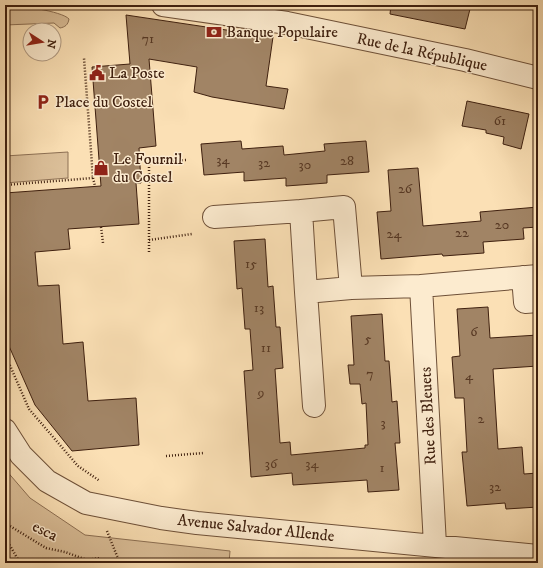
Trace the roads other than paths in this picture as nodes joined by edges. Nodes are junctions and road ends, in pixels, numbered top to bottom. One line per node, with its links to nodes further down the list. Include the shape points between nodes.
1 (163, 5): 2 (street, Rue de la République, via 287,23)
2 (538, 78)
3 (301, 211): 4 (street); 7 (street, via 344,207); 8 (street)
4 (214, 217)
5 (531, 276): 6 (street); 9 (street, via 525,302)
6 (420, 286): 7 (street); 12 (street, Rue des Bleuets)
7 (351, 288): 8 (street)
8 (306, 292): 10 (street)
9 (538, 301)
10 (314, 406)
11 (5, 430): 12 (street, Avenue Salvador Allende, via 21,455 47,481 86,503 197,523)
12 (435, 545): 13 (street, Avenue Salvador Allende)
13 (538, 556)

